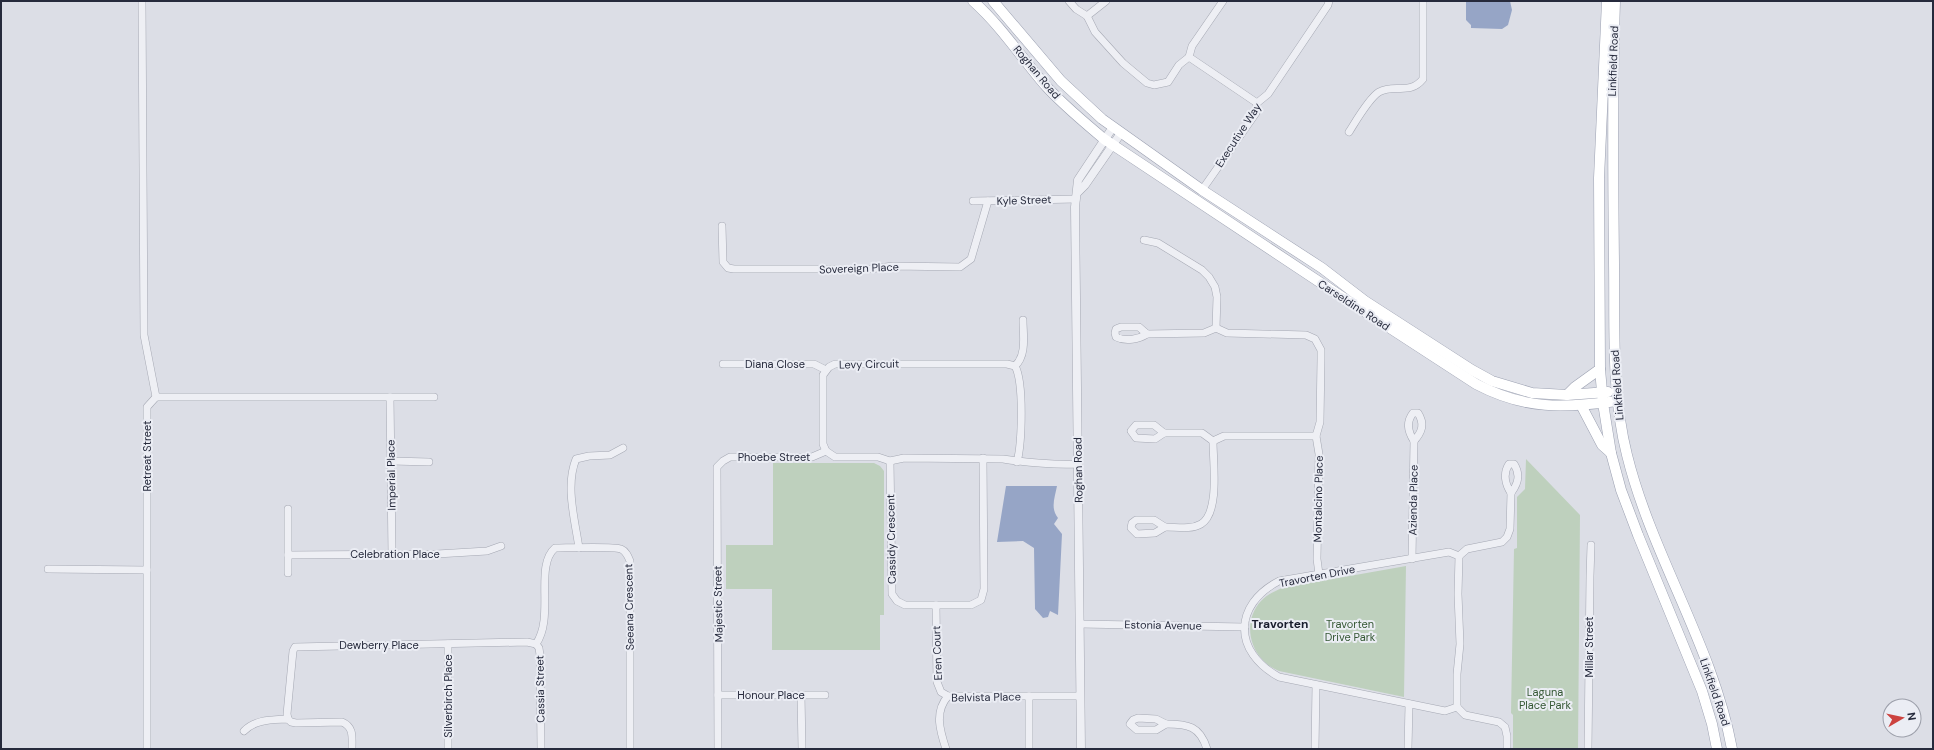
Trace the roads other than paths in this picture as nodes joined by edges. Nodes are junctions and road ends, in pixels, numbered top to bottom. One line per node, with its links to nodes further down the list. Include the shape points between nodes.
1 (973, 1): 16 (main road, Roghan Road, via 1001,30 1046,86)
2 (993, 1): 14 (main road, Roghan Road, via 1067,87)
3 (1069, 1): 11 (street)
4 (1106, 1): 11 (street)
5 (1223, 1): 12 (street, via 1192,46)
6 (1329, 1): 13 (street, Executive Way, via 1268,94)
7 (1423, 1): 15 (street, via 1423,79 1411,88 1389,89 1375,94)
8 (1607, 1): 28 (main road, Linkfield Road, via 1599,142)
9 (1615, 1): 32 (main road, Linkfield Road, via 1612,131)
10 (142, 2): 33 (street, via 144,334)
11 (1087, 16): 12 (street, via 1095,32 1123,63 1154,85 1168,82 1179,65)
12 (1188, 57): 13 (street)
13 (1257, 103): 17 (street, Executive Way, via 1256,113)
14 (1117, 130): 16 (street, Roghan Road); 17 (main road, Carseldine Road)
15 (1349, 132)
16 (1108, 142): 18 (street, Roghan Road, via 1078,180); 37 (main road, Carseldine Road, via 1476,384 1501,396 1527,403)
17 (1202, 190): 31 (main road, Carseldine Road, via 1322,268 1365,301 1482,376 1523,391)
18 (1077, 196): 20 (street, Kyle Street); 51 (street, Roghan Road, via 1075,320)
19 (973, 201): 20 (street, Kyle Street)
20 (988, 201): 21 (street, Sovereign Place, via 970,259 960,267 728,268 723,262)
21 (722, 226)
22 (1144, 240): 24 (street, via 1158,242 1209,277 1217,297)
23 (1022, 320): 27 (street, via 1023,354 1021,361)
24 (1216, 328): 25 (street, via 1204,333); 39 (street, via 1227,334 1306,334 1315,339 1321,350 1320,422)
25 (1147, 334)
26 (723, 364): 29 (street, Diana Close, via 814,364)
27 (1015, 366): 29 (street, Levy Circuit, via 835,364); 50 (street, via 1020,378 1020,449)
28 (1600, 369): 30 (main road, Linkfield Road); 31 (main road)
29 (826, 370): 43 (street, Levy Circuit, via 822,378 823,444)
30 (1602, 392): 31 (main road, Carseldine Road); 32 (main road, Carseldine Road); 36 (main road, Linkfield Road)
31 (1567, 395)
32 (1617, 396): 36 (main road, Carseldine Road); 100 (main road, Linkfield Road, via 1626,455 1642,506 1713,681)
33 (156, 397): 34 (street); 64 (street, Retreat Street, via 146,407)
34 (390, 397): 35 (street); 46 (street, Imperial Place)
35 (434, 397)
36 (1603, 403): 37 (main road, Carseldine Road); 44 (main road, Linkfield Road)
37 (1581, 405): 44 (main road, via 1602,445)
38 (1164, 433): 41 (street, via 1202,433)
39 (1316, 436): 41 (street, via 1224,436); 66 (street, Montalcino Place, via 1320,454 1317,559)
40 (1414, 441): 61 (street, Azienda Place)
41 (1213, 442): 54 (street, via 1214,506 1208,518 1191,528)
42 (623, 448): 57 (street, via 610,455 576,459 572,467 571,483)
43 (826, 451): 47 (street, Phoebe Street, via 812,457 730,457); 48 (street, via 835,457 874,457)
44 (1611, 453): 99 (main road, Linkfield Road, via 1629,513 1702,691)
45 (983, 458): 48 (street, via 904,458); 50 (street); 67 (street, Cassidy Crescent, via 983,595 977,603 971,605)
46 (392, 461): 49 (street); 58 (street, Imperial Place)
47 (723, 461): 73 (street, Majestic Street, via 718,467 716,478)
48 (890, 461): 67 (street, Cassidy Crescent, via 892,594 897,601 905,605)
49 (429, 462)
50 (1017, 462): 51 (street, via 1039,465)
51 (1078, 464): 68 (street, Roghan Road)
52 (1511, 492): 60 (street, via 1508,538 1502,542 1467,549)
53 (288, 509): 59 (street)
54 (1165, 527)
55 (1592, 545): 98 (street, Millar Street)
56 (501, 546): 58 (street, Celebration Place, via 487,551)
57 (579, 548): 62 (street, Seeana Crescent, via 555,548); 88 (street, Seeana Crescent, via 620,548 630,561)
58 (392, 554): 59 (street, Celebration Place)
59 (288, 555): 65 (street)
60 (1459, 556): 61 (street, Travorten Drive, via 1449,552); 80 (street, via 1460,644 1456,674)
61 (1412, 559): 66 (street, Travorten Drive)
62 (546, 560): 71 (street, Cassia Street, via 545,620)
63 (48, 569): 64 (street)
64 (147, 570): 84 (street, Retreat Street)
65 (288, 573)
66 (1319, 574): 69 (street, Travorten Drive, via 1280,581 1266,588 1250,607 1245,618)
67 (936, 605): 76 (street, Eren Court, via 937,682 941,692)
68 (1080, 624): 69 (street, Estonia Avenue); 78 (street, Roghan Road)
69 (1245, 627): 72 (street, Travorten Drive, via 1250,651 1265,669 1279,677)
70 (448, 644): 71 (street, Dewberry Place); 81 (street, Dewberry Place, via 295,647); 86 (street, Silverbirch Place)
71 (536, 644): 87 (street, Cassia Street, via 540,655)
72 (1316, 685): 79 (street, Travorten Drive); 95 (street)
73 (718, 695): 74 (street, Honour Place); 89 (street, Majestic Street)
74 (801, 695): 75 (street, Honour Place); 90 (street)
75 (825, 695)
76 (948, 696): 77 (street, Belvista Place); 91 (street, Belvista Place, via 942,702 939,711)
77 (1029, 696): 78 (street, Belvista Place); 92 (street)
78 (1080, 696): 93 (street, Roghan Road)
79 (1409, 704): 80 (street, Travorten Drive, via 1445,711); 96 (street)
80 (1457, 707): 97 (street, via 1465,715 1499,722 1505,727)
81 (288, 719): 83 (street, via 250,724); 85 (street, via 296,723 348,724 352,730)
82 (1166, 724): 94 (street, via 1191,727 1199,732)
83 (244, 731)
84 (148, 749)
85 (352, 749)
86 (448, 749)
87 (541, 749)
88 (630, 749)
89 (718, 749)
90 (802, 749)
91 (946, 749)
92 (1029, 749)
93 (1081, 749)
94 (1207, 749)
95 (1315, 749)
96 (1408, 749)
97 (1507, 749)
98 (1588, 749)
99 (1717, 749)
100 (1732, 749)

